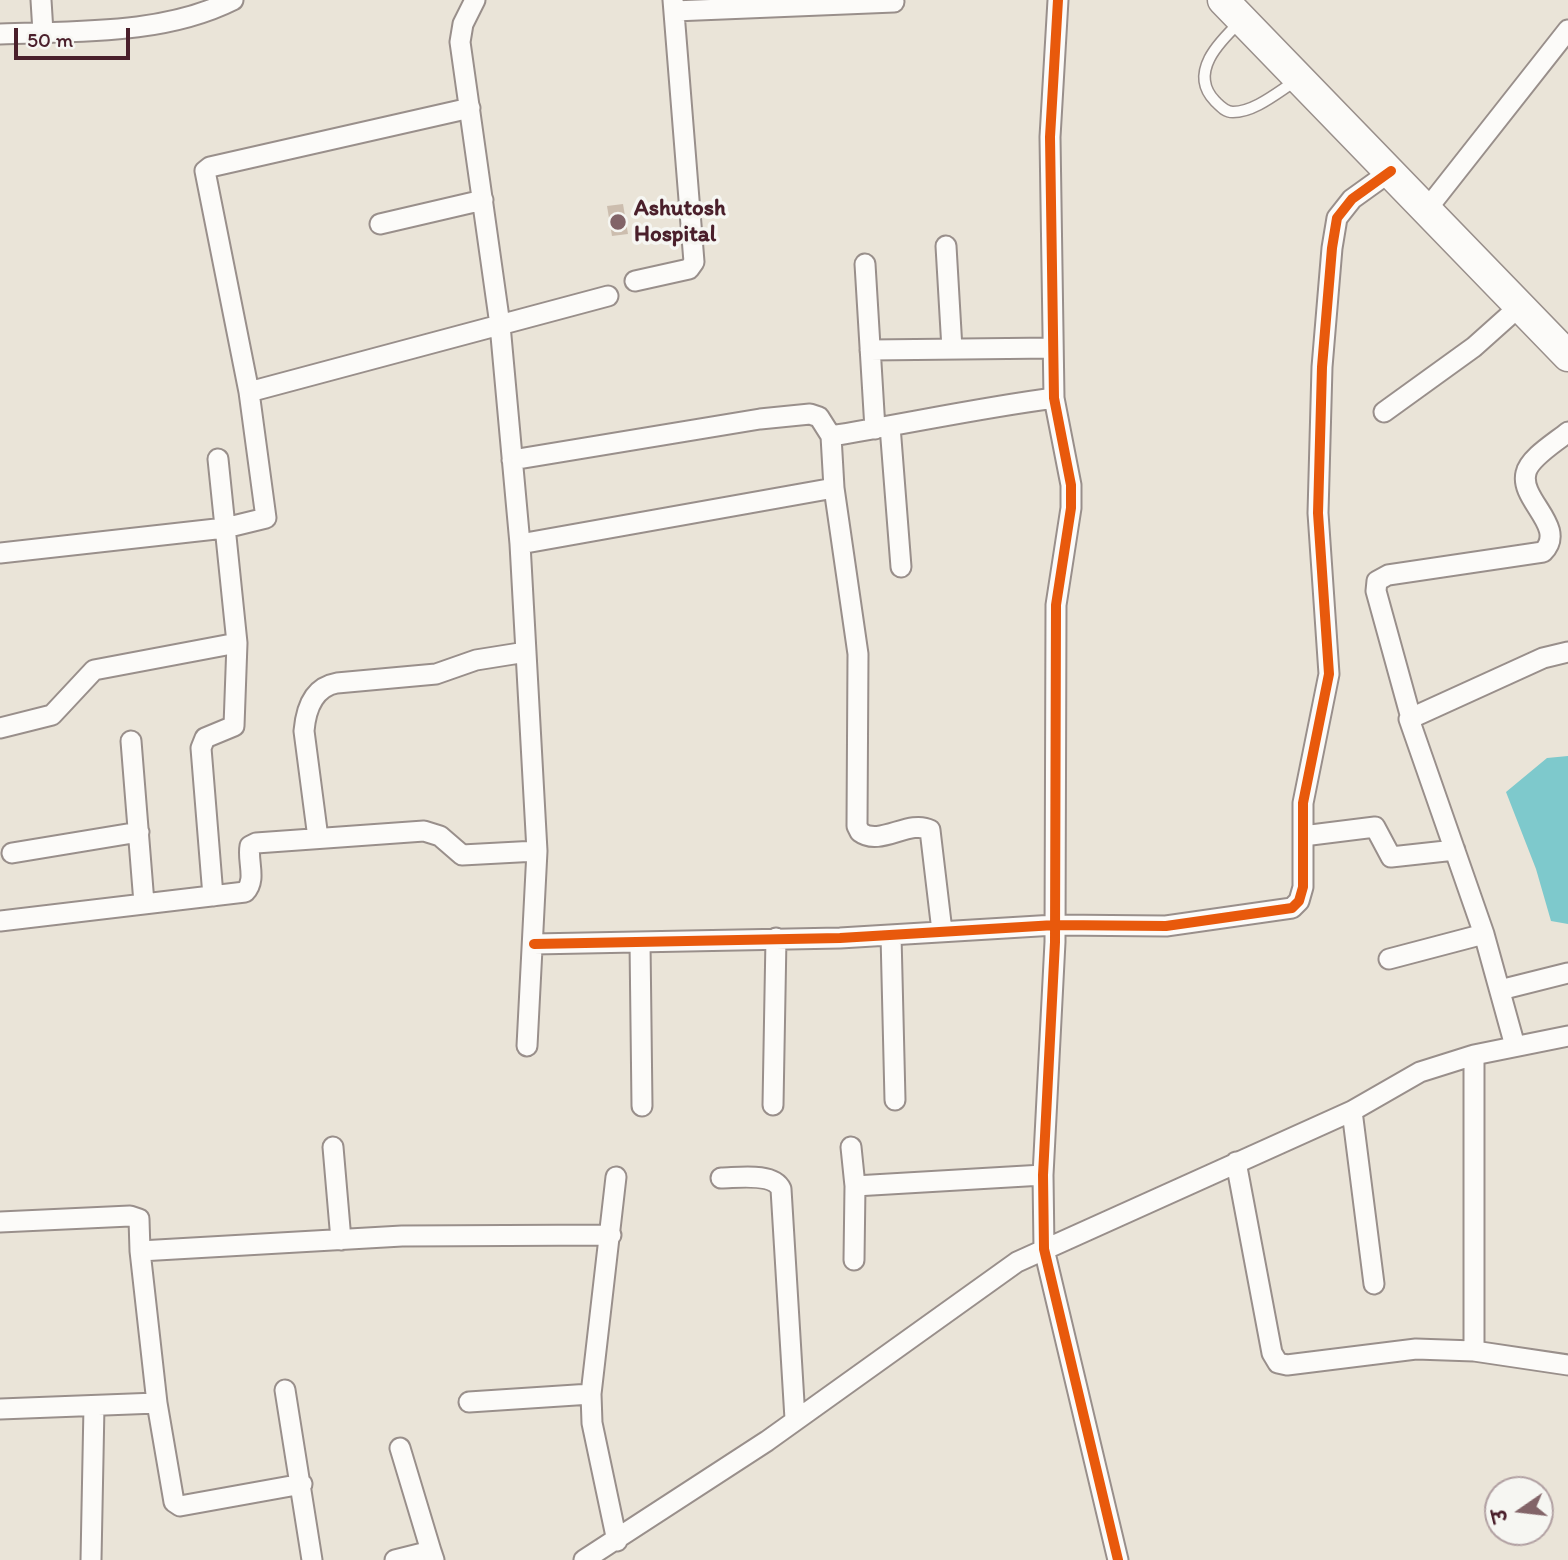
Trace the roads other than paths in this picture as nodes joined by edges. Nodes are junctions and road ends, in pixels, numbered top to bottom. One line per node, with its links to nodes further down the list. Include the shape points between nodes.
1 (41, 0): 9 (street)
2 (233, 0): 9 (street, via 209,12 143,27)
3 (475, 0): 12 (street, via 460,33)
4 (1058, 0): 24 (street, via 1050,137)
5 (894, 2): 7 (street)
6 (1236, 5): 11 (main road); 11 (lane, via 1205,68 1205,82 1224,110 1234,112 1255,105); 15 (main road)
7 (673, 6): 19 (street, via 694,262 690,269)
8 (1568, 30): 15 (street)
9 (43, 32): 10 (street)
10 (0, 34)
11 (1300, 78): 13 (main road)
12 (470, 108): 14 (street); 28 (street, via 206,169)
13 (1391, 171): 15 (main road); 49 (street, via 1352,198 1337,218 1332,248 1322,367 1318,513 1330,658 1303,803)
14 (483, 200): 16 (street); 22 (street)
15 (1433, 202): 21 (main road); 23 (main road)
16 (380, 225)
17 (946, 246): 25 (street)
18 (865, 264): 26 (street)
19 (635, 281)
20 (608, 296): 22 (street)
21 (1521, 305): 27 (main road); 30 (street, via 1474,347)
22 (500, 325): 28 (street); 35 (street)
23 (1568, 329)
24 (1053, 348): 25 (street); 29 (street)
25 (953, 349): 26 (street)
26 (870, 350): 31 (street)
27 (1568, 356)
28 (249, 392): 37 (street, via 268,515)
29 (1054, 398): 31 (street, via 976,408); 57 (street, via 1071,496 1056,605)
30 (1384, 411)
31 (883, 428): 33 (street); 41 (street)
32 (1568, 432): 38 (street, via 1534,462 1525,477)
33 (831, 436): 35 (street, via 819,417 810,414); 36 (street)
34 (218, 459): 37 (street)
35 (513, 460): 39 (street)
36 (834, 488): 39 (street); 58 (street, via 858,654 857,826 872,837 920,827 930,830)
37 (225, 528): 40 (street); 42 (street)
38 (1561, 539): 45 (street, via 1543,552 1388,575 1377,581)
39 (520, 544): 43 (street)
40 (0, 553)
41 (901, 567)
42 (237, 643): 46 (street, via 94,670 52,715); 54 (street, via 234,726 201,742)
43 (526, 652): 50 (street, via 476,660 436,674 325,685 317,692 304,731); 51 (street)
44 (1568, 652): 45 (street, via 1543,657)
45 (1411, 718): 52 (street)
46 (0, 729)
47 (131, 741): 48 (street)
48 (139, 832): 53 (street); 55 (street)
49 (1303, 836): 52 (street, via 1375,827 1387,850 1397,858); 57 (street, via 1303,887 1292,908 1166,926)
50 (318, 838): 51 (street, via 424,831 440,836 462,855); 54 (street, via 250,846 249,888)
51 (537, 850): 63 (street)
52 (1455, 850): 59 (street)
53 (12, 853)
54 (214, 896): 55 (street)
55 (144, 903): 56 (street)
56 (0, 921)
57 (1055, 926): 58 (street); 79 (street)
58 (942, 931): 60 (street)
59 (1484, 934): 64 (street); 66 (street)
60 (891, 935): 61 (street); 72 (street)
61 (776, 938): 62 (street); 73 (street)
62 (640, 942): 63 (street); 74 (street)
63 (534, 944): 68 (street)
64 (1389, 959)
65 (1568, 974): 66 (street)
66 (1500, 990): 69 (street)
67 (1568, 1036): 69 (street); 70 (street)
68 (527, 1046)
69 (1516, 1046): 71 (street)
70 (1568, 1046)
71 (1474, 1055): 75 (street, via 1420,1072); 90 (street)
72 (895, 1101)
73 (773, 1105)
74 (642, 1106)
75 (1352, 1111): 78 (street); 89 (street)
76 (333, 1147): 85 (street)
77 (851, 1147): 82 (street)
78 (1236, 1163): 86 (street); 90 (street, via 1272,1353 1278,1363 1416,1349)
79 (1044, 1175): 82 (street); 86 (street)
80 (616, 1177): 84 (street)
81 (721, 1178): 98 (street, via 769,1179 781,1189)
82 (855, 1186): 88 (street)
83 (0, 1222): 87 (street, via 136,1216 141,1224)
84 (611, 1235): 85 (street); 93 (street)
85 (341, 1240): 87 (street)
86 (1044, 1249): 98 (street, via 1017,1262); 107 (street)
87 (140, 1251): 95 (street)
88 (855, 1260)
89 (1374, 1284)
90 (1474, 1351): 91 (street)
91 (1568, 1365)
92 (285, 1390): 100 (street)
93 (591, 1394): 94 (street); 101 (street)
94 (469, 1402)
95 (157, 1404): 96 (street); 100 (street, via 171,1494 180,1506)
96 (94, 1406): 97 (street); 103 (street)
97 (0, 1409)
98 (795, 1419): 101 (street)
99 (400, 1448): 102 (street)
100 (302, 1484): 104 (street)
101 (617, 1541): 106 (street)
102 (432, 1556): 105 (street)
103 (91, 1560)
104 (312, 1560)
105 (395, 1560)
106 (584, 1560)
107 (1118, 1560)

